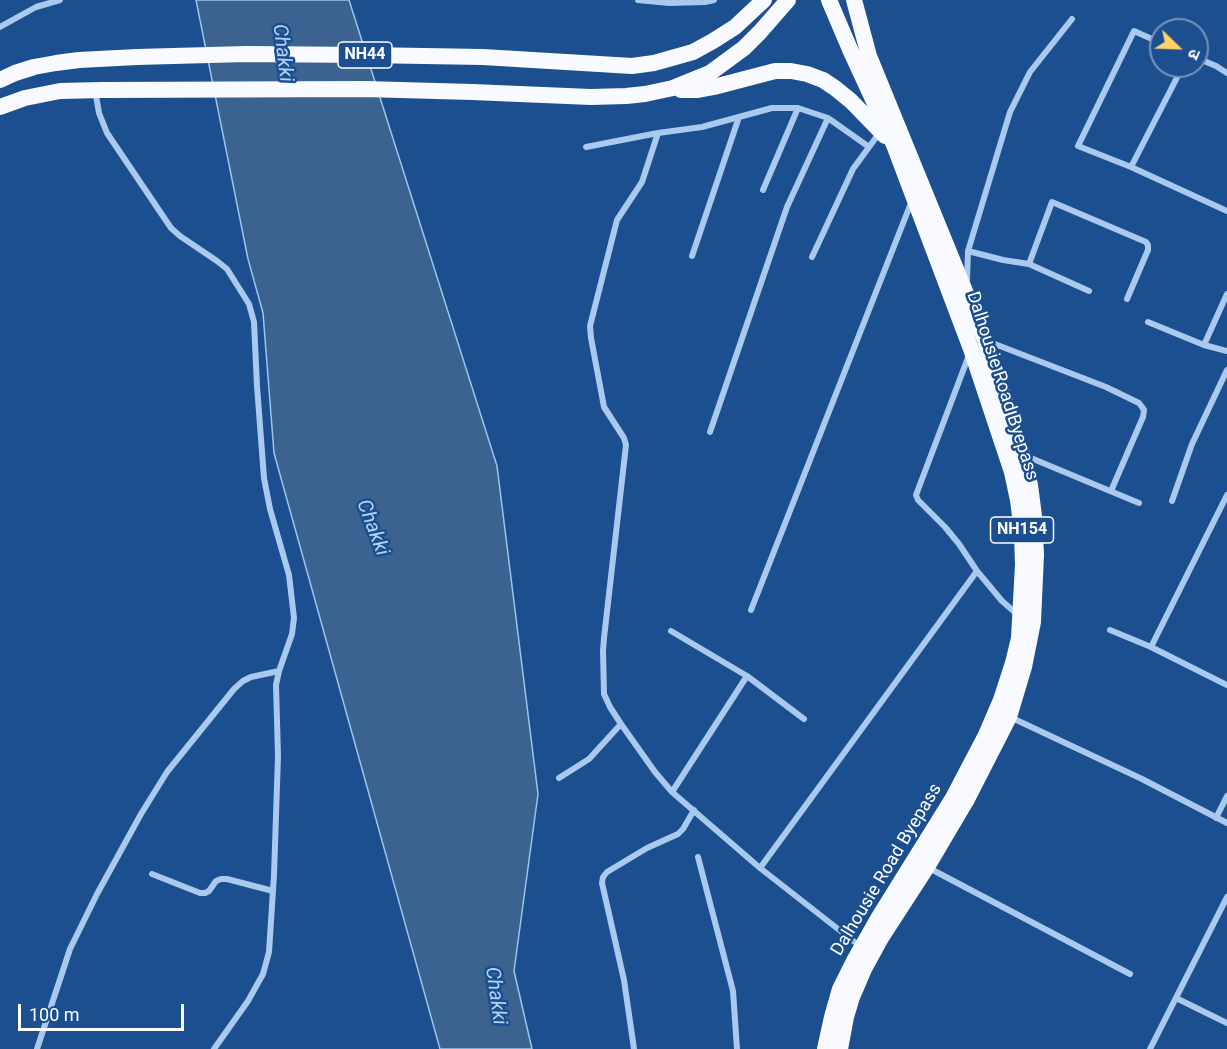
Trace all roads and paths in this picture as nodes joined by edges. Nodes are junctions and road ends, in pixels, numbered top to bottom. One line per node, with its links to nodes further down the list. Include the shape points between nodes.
1 (60, 0): 10 (street, via 36,7)
2 (638, 0): 8 (street)
3 (714, 0): 8 (street)
4 (764, 0): 15 (highway, NH44, via 735,27 693,52 632,66 483,57 246,54 79,60 34,67)
5 (788, 0): 16 (highway, NH44, via 744,48 710,73)
6 (829, 0): 24 (highway, Dalhousie Road Byepass / NH154)
7 (854, 0): 36 (highway, NH154, via 869,56)
8 (669, 1)
9 (1072, 19): 31 (street, via 1030,72 1010,112)
10 (0, 27)
11 (1149, 38): 27 (street, via 1134,31 1078,146)
12 (1209, 63): 13 (street)
13 (1227, 73)
14 (1177, 78): 27 (street)
15 (0, 80)
16 (673, 88): 17 (highway, NH44, via 591,98 365,89); 22 (highway, via 698,90 775,71 799,72 835,88)
17 (95, 90): 18 (highway, NH44, via 60,91); 56 (street, via 107,133 171,228 227,269 249,304 254,322 264,478 289,575 294,618)
18 (0, 107)
19 (798, 108): 20 (street, via 772,108); 21 (street); 28 (street)
20 (739, 117): 23 (street); 32 (street)
21 (828, 118): 26 (street); 44 (street, via 787,207)
22 (881, 131): 24 (highway); 26 (street)
23 (658, 133): 25 (street); 61 (street, via 642,182 616,220 590,326 604,407 626,445 603,651 604,694)
24 (894, 145): 29 (highway, Dalhousie Road Byepass / NH154)
25 (586, 147)
26 (869, 147): 33 (street, via 853,169)
27 (1131, 167): 30 (street)
28 (763, 190)
29 (913, 197): 40 (highway, Dalhousie Road Byepass / NH154); 51 (street)
30 (1227, 211)
31 (968, 251): 34 (street); 36 (street)
32 (692, 256)
33 (812, 257)
34 (1029, 264): 35 (street); 38 (street, via 1052,202 1146,242 1148,250)
35 (1089, 291)
36 (966, 293): 40 (highway, NH154)
37 (1227, 294): 41 (street)
38 (1127, 299)
39 (1148, 322): 41 (street)
40 (978, 344): 45 (highway, NH154); 46 (street, via 1106,387 1139,403 1143,417); 50 (street, via 916,495 959,544); 52 (highway, Dalhousie Road Byepass / NH154, via 1018,500 1023,565)
41 (1204, 345): 42 (street)
42 (1227, 351)
43 (1227, 370): 48 (street, via 1192,444)
44 (710, 432)
45 (1022, 454): 46 (street); 59 (highway, NH154, via 1034,516 1035,586 1033,622)
46 (1111, 491): 49 (street)
47 (1227, 495): 55 (street)
48 (1172, 501)
49 (1139, 503)
50 (977, 572): 52 (street); 70 (street)
51 (751, 610)
52 (1021, 618): 74 (highway, Dalhousie Road Byepass / NH154, via 1013,663 986,735 953,798)
53 (1110, 630): 55 (street)
54 (671, 631): 57 (street)
55 (1151, 647): 58 (street)
56 (279, 671): 72 (street); 78 (street, via 251,677 234,689 167,772 70,949)
57 (747, 676): 60 (street); 63 (street)
58 (1227, 685)
59 (1009, 717): 66 (street); 69 (highway, NH154)
60 (804, 719)
61 (621, 724): 62 (street, via 589,759); 63 (street)
62 (559, 778)
63 (672, 792): 65 (street)
64 (1227, 796): 66 (street)
65 (694, 810): 70 (street); 80 (street, via 678,834 647,848 603,877)
66 (1216, 818): 67 (street)
67 (1227, 823)
68 (698, 857): 81 (street, via 733,991)
69 (927, 867): 75 (street); 83 (highway, NH154, via 864,969 852,997)
70 (760, 868): 74 (street)
71 (152, 874): 72 (street, via 200,893 209,891 221,879)
72 (273, 891): 79 (street, via 269,952 263,974)
73 (1227, 897): 76 (street)
74 (861, 947): 82 (highway, Dalhousie Road Byepass / NH154, via 840,989)
75 (1130, 974)
76 (1176, 998): 77 (street); 84 (street)
77 (1227, 1023)
78 (37, 1049)
79 (213, 1049)
80 (634, 1049)
81 (737, 1049)
82 (825, 1049)
83 (840, 1049)
84 (1150, 1049)

